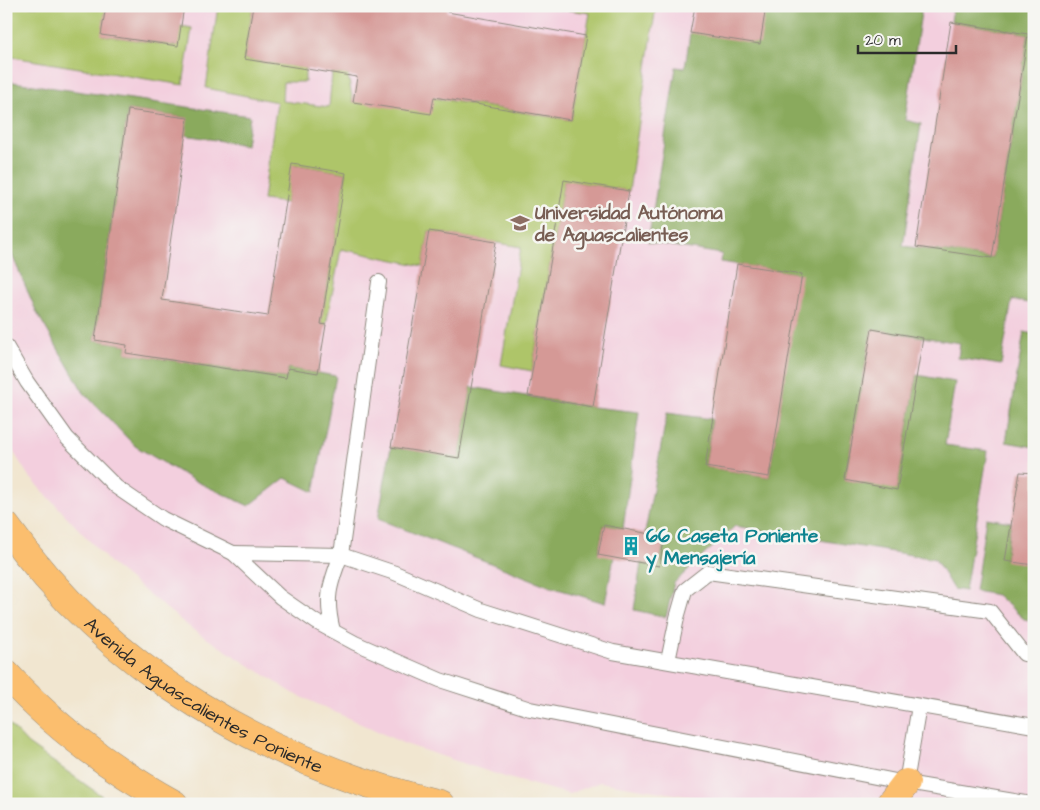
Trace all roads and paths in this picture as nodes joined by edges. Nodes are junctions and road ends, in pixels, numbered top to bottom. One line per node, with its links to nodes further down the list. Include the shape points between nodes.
1 (379, 282): 5 (lane)
2 (6, 346): 4 (lane, via 67,438 116,487 163,519)
3 (6, 526): 14 (main road, Avenida Aguascalientes Poniente, via 78,611 149,672 187,698 269,744 377,786)
4 (233, 553): 5 (lane); 6 (lane, via 280,597)
5 (341, 555): 6 (lane, via 328,597); 8 (lane, via 395,573 481,610 613,652)
6 (333, 631): 12 (lane, via 440,680 530,709)
7 (1034, 655): 8 (lane, via 1024,654 990,611 708,572 685,590)
8 (668, 661): 10 (lane)
9 (6, 674): 13 (main road, via 58,725 100,758)
10 (920, 706): 11 (lane); 12 (lane)
11 (1034, 726)
12 (898, 793): 15 (lane)
13 (174, 804)
14 (440, 804)
15 (1032, 804)

